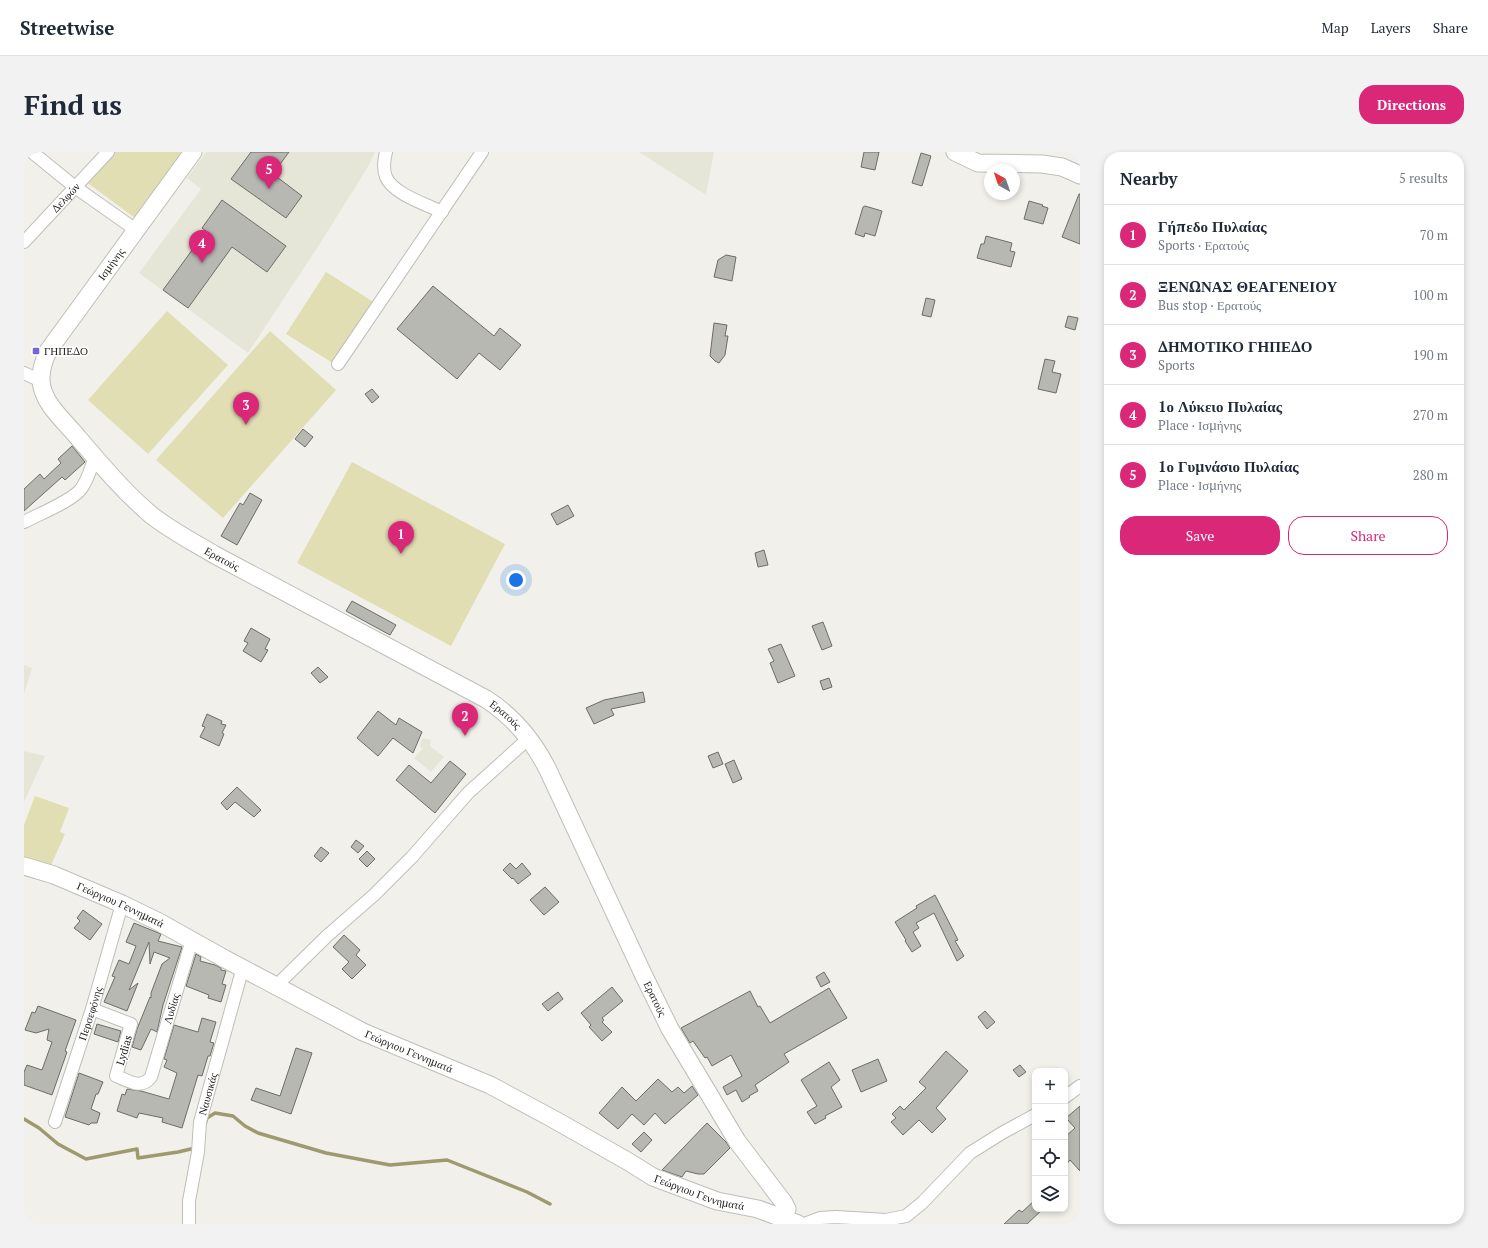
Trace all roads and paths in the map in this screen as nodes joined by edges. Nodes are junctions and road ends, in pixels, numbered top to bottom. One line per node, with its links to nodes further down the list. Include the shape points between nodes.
1 (32, 152): 8 (street)
2 (108, 152): 8 (street, Δελφών)
3 (193, 152): 10 (street, Ισμήνης)
4 (386, 152): 9 (street, via 385,176 390,184 399,192)
5 (482, 152): 9 (street)
6 (955, 152): 7 (street, via 978,163 1042,164 1062,167)
7 (1080, 175)
8 (75, 187): 10 (street); 11 (street, Δελφών)
9 (442, 212): 12 (street)
10 (136, 230): 14 (street, Ισμήνης, via 48,351 42,365)
11 (24, 242)
12 (338, 364)
13 (24, 374): 14 (street)
14 (41, 381): 15 (street, Ερατούς, via 43,391 52,407)
15 (95, 457): 16 (street, via 79,491 71,498); 17 (street, Ερατούς, via 144,508 185,538 486,699 508,715)
16 (24, 522)
17 (529, 738): 22 (street, via 468,793 412,857 374,895); 29 (street, Ερατούς, via 548,770 662,1013 686,1057 737,1141 784,1203 787,1209)
18 (24, 866): 19 (street, Γεώργιου Γεννηματά, via 54,874)
19 (122, 904): 20 (street, Γεώργιου Γεννηματά); 23 (street, Περσεφόνης)
20 (192, 940): 21 (street, Γεώργιου Γεννηματά); 24 (street, Λυδίας, via 151,1077 138,1085)
21 (243, 968): 22 (street, Γεώργιου Γεννηματά); 30 (street, Ναυσικάς, via 200,1122 198,1152)
22 (276, 986): 29 (street, Γεώργιου Γεννηματά, via 363,1032 490,1085 569,1127 653,1177 717,1201 758,1209)
23 (92, 1009): 24 (street, Lydias, via 131,1024); 28 (street, Περσεφόνης)
24 (116, 1076)
25 (1080, 1086): 26 (street)
26 (1068, 1094)
27 (1032, 1117): 32 (street, via 970,1153 906,1216 886,1220 836,1216)
28 (55, 1122)
29 (780, 1217): 31 (street, Γεώργιου Γεννηματά)
30 (186, 1223)
31 (798, 1224)
32 (804, 1224)

